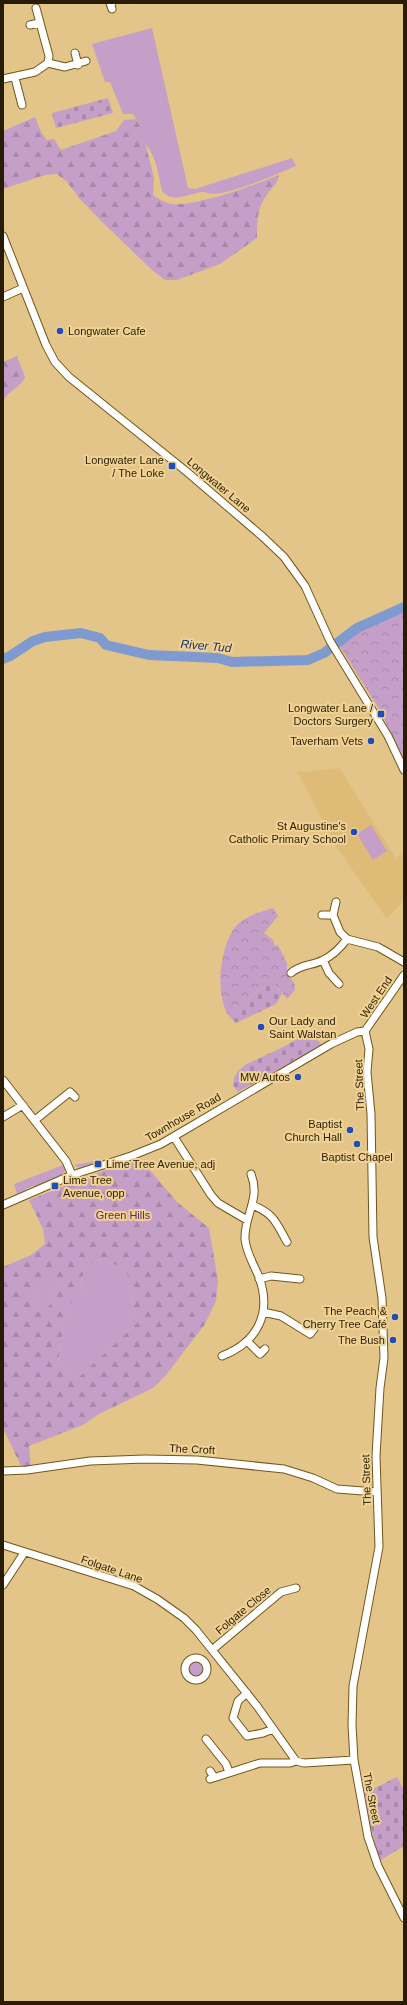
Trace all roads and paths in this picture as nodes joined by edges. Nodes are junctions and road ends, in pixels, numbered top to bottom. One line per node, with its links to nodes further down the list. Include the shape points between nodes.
1 (36, 8): 2 (street)
2 (40, 23): 3 (street); 6 (street, via 49,56)
3 (30, 25)
4 (75, 53): 7 (street)
5 (86, 62): 7 (street)
6 (48, 63): 7 (street, via 65,67); 8 (street, via 35,72)
7 (78, 65)
8 (15, 78): 9 (street); 10 (street)
9 (3, 79)
10 (22, 105)
11 (3, 236): 12 (street, Longwater Lane)
12 (23, 288): 13 (street); 14 (street, Longwater Lane, via 46,345 61,369 277,549 293,569 305,586 337,654 388,736)
13 (3, 297)
14 (404, 770)
15 (336, 902): 17 (street)
16 (322, 915): 17 (street)
17 (333, 915): 18 (street, via 338,929)
18 (347, 939): 19 (street); 20 (street, via 378,947)
19 (323, 960): 21 (street); 23 (street)
20 (404, 962)
21 (292, 969)
22 (404, 975): 24 (street, West End)
23 (334, 982)
24 (365, 1031): 30 (street, Townhouse Road, via 357,1032 326,1047); 45 (street, The Street, via 369,1049 374,1237 382,1298 384,1348)
25 (3, 1080): 27 (street)
26 (71, 1092): 29 (street)
27 (23, 1105): 28 (street); 29 (street)
28 (3, 1117)
29 (35, 1120): 32 (street, via 66,1161)
30 (174, 1137): 32 (street, Townhouse Road, via 145,1151); 35 (street, via 218,1203)
31 (251, 1174): 33 (street, via 256,1192)
32 (72, 1175): 34 (street, Townhouse Road)
33 (252, 1205): 35 (street); 36 (street, via 272,1216)
34 (3, 1206)
35 (247, 1220): 37 (street, via 245,1242)
36 (287, 1238)
37 (259, 1279): 38 (street, via 271,1276 296,1279); 39 (street, via 264,1293)
38 (291, 1286)
39 (263, 1312): 40 (street, via 281,1316); 41 (street, via 254,1333)
40 (310, 1334)
41 (247, 1341): 42 (street); 43 (street, via 240,1348)
42 (260, 1354)
43 (222, 1356)
44 (3, 1472): 45 (street, The Croft, via 90,1462 168,1458 284,1469 337,1489)
45 (376, 1492): 55 (street, The Street, via 378,1554 353,1686)
46 (3, 1545): 47 (street, Folgate Lane)
47 (24, 1553): 48 (street); 50 (street, Folgate Lane, via 140,1589 184,1618)
48 (3, 1585)
49 (292, 1591): 50 (street, Folgate Close, via 281,1592)
50 (214, 1652): 51 (street, Folgate Close); 52 (street, Folgate Lane)
51 (205, 1662)
52 (247, 1693): 53 (street, Folgate Lane); 53 (street, via 238,1701 233,1718 247,1736 263,1734)
53 (273, 1729): 56 (street, Folgate Lane)
54 (206, 1739): 58 (street, via 226,1764)
55 (354, 1760): 56 (street, via 304,1763); 59 (street, The Street, via 368,1837 378,1866)
56 (296, 1761): 58 (street, via 260,1762)
57 (210, 1771): 58 (street, via 212,1778)
58 (229, 1772)
59 (404, 1918)

